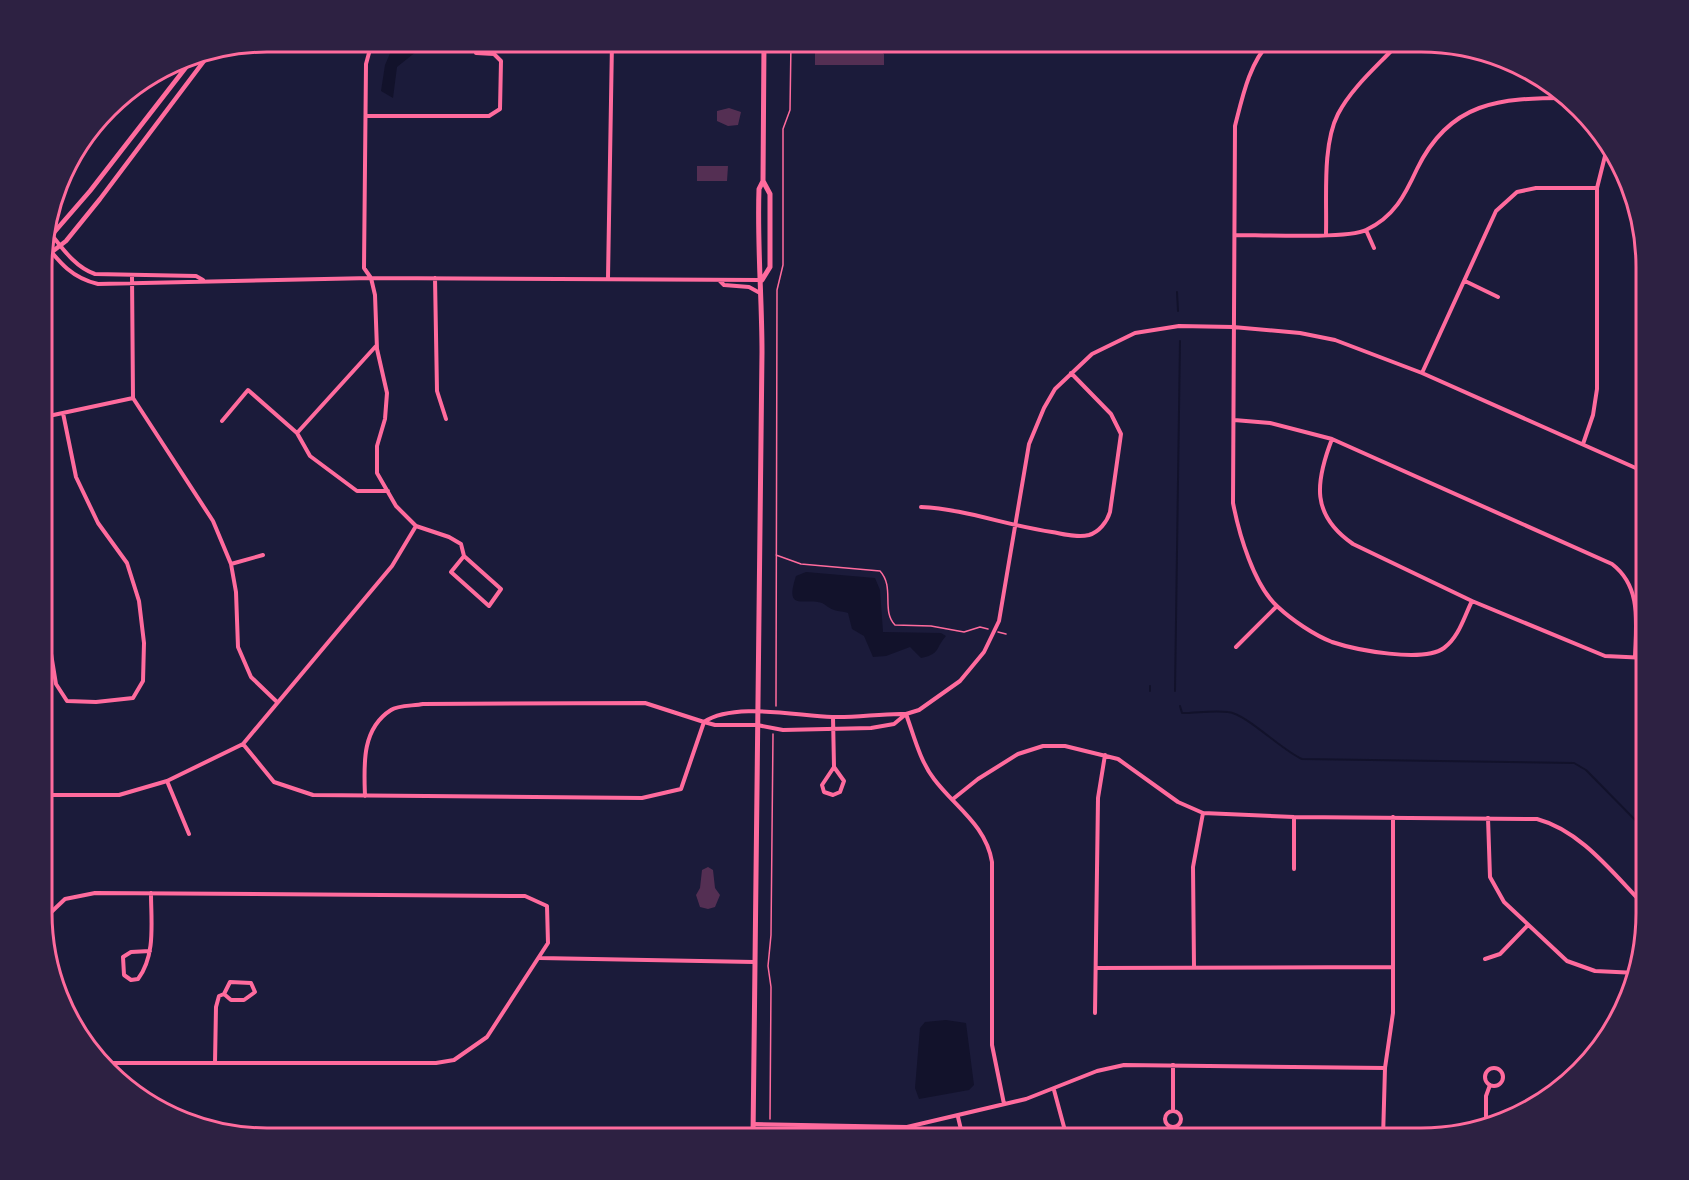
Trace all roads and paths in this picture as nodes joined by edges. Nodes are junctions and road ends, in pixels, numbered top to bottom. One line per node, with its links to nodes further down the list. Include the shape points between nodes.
1 (369, 52): 11 (street)
2 (476, 52): 11 (street, via 494,54 501,61 497,113)
3 (612, 52): 27 (street)
4 (764, 52): 13 (main road)
5 (791, 52): 54 (path, via 790,110 783,129 783,265 777,290)
6 (1261, 52): 18 (street, via 1235,126)
7 (1391, 52): 17 (street, via 1338,114 1329,140)
8 (203, 63): 20 (main road)
9 (184, 69): 16 (main road)
10 (1554, 98): 15 (street, via 1508,99 1461,116 1433,144 1399,205)
11 (366, 116): 25 (street, via 364,268)
12 (1606, 156): 14 (street)
13 (763, 181): 29 (main road, via 759,189 758,239); 29 (main road, via 770,194 770,267)
14 (1597, 188): 31 (street, via 1536,188 1509,196 1496,211); 47 (street, via 1597,388)
15 (1366, 230): 17 (street); 21 (street)
16 (55, 233)
17 (1326, 234): 18 (street)
18 (1234, 235): 35 (street)
19 (54, 238): 20 (street)
20 (61, 246): 22 (main road); 24 (street, via 86,271)
21 (1374, 248)
22 (53, 252)
23 (53, 254): 32 (street, via 67,270 85,281)
24 (132, 275): 28 (street, via 196,276); 32 (street)
25 (371, 278): 26 (street); 28 (street); 36 (street)
26 (435, 278): 27 (street); 42 (street, via 437,391)
27 (608, 278): 30 (street)
28 (203, 280): 32 (street, via 196,284)
29 (762, 280): 30 (street); 33 (main road)
30 (720, 281): 33 (street)
31 (1466, 282): 34 (street); 38 (street)
32 (132, 285): 39 (street)
33 (762, 294): 65 (main road)
34 (1498, 297)
35 (1233, 327): 37 (street, via 1179,326 1135,333 1092,354); 38 (street, via 1335,340); 43 (street)
36 (377, 345): 45 (street); 49 (street, via 387,393 385,419 376,446 377,473)
37 (1071, 373): 52 (street, via 1055,389 1029,444); 52 (street, via 1111,414 1120,434 1108,519 1096,532 1083,535)
38 (1422, 373): 47 (street)
39 (133, 398): 40 (street); 56 (street, via 213,521)
40 (63, 413): 41 (street); 63 (street, via 76,477 98,523 127,563 139,601 143,681 133,698 67,701 56,684)
41 (52, 415)
42 (447, 419)
43 (1234, 420): 46 (street, via 1270,423); 58 (street, via 1233,503 1239,536)
44 (222, 421): 45 (street, via 248,390)
45 (297, 433): 49 (street, via 310,456 357,491)
46 (1332, 439): 57 (street, via 1320,478 1319,497 1337,533); 62 (street, via 1612,564 1628,579 1635,596)
47 (1583, 444): 48 (street)
48 (1636, 468)
49 (388, 491): 51 (street, via 396,506)
50 (921, 507): 52 (street, via 966,513)
51 (416, 526): 55 (street, via 461,544); 64 (street, via 392,566)
52 (1017, 527): 59 (street)
53 (263, 555): 56 (street)
54 (776, 555): 59 (path, via 801,564 880,571 888,584 888,612 895,625 964,632 984,627); 66 (path)
55 (464, 556): 55 (street, via 501,589 489,606 451,572)
56 (231, 564): 64 (street, via 238,647 251,677)
57 (1472, 601): 58 (street, via 1455,638 1434,654 1352,648 1330,641); 62 (street, via 1605,656)
58 (1276, 607): 61 (street)
59 (996, 631): 60 (path); 67 (street, via 974,667 960,681 919,711)
60 (1006, 634)
61 (1236, 647)
62 (1635, 657)
63 (52, 660)
64 (276, 701): 73 (street)
65 (757, 712): 66 (street); 69 (street, via 714,715); 70 (main road)
66 (775, 714): 68 (street)
67 (906, 714): 68 (street); 72 (street, via 894,724); 79 (street, via 929,772)
68 (833, 717): 72 (street)
69 (704, 722): 70 (street); 78 (street, via 681,789 642,798); 78 (street, via 645,702 423,704 392,710 372,730 364,756)
70 (757, 725): 71 (street); 93 (main road)
71 (774, 729): 72 (street); 111 (path, via 768,966)
72 (833, 730): 75 (street)
73 (243, 744): 76 (street); 78 (street, via 274,782 314,795)
74 (1105, 754): 79 (street, via 1065,746 1031,748 978,779); 80 (street, via 1129,765 1178,802); 96 (street, via 1098,798)
75 (834, 767): 75 (street, via 822,785 827,794 840,792 844,787)
76 (167, 781): 77 (street, via 119,795); 84 (street)
77 (52, 795)
78 (365, 796)
79 (953, 799): 106 (street, via 986,839 992,862 992,1044)
80 (1203, 813): 81 (street); 94 (street, via 1193,867)
81 (1294, 817): 82 (street); 85 (street)
82 (1393, 817): 83 (street); 95 (street)
83 (1488, 818): 87 (street, via 1537,819 1564,829); 89 (street, via 1493,884 1504,902)
84 (189, 834)
85 (1294, 869)
86 (151, 893): 88 (street, via 94,892 65,899); 90 (street); 91 (street, via 525,896 547,906 548,943)
87 (1636, 897)
88 (52, 911)
89 (1528, 926): 92 (street, via 1500,954); 97 (street, via 1556,953 1580,968)
90 (150, 951): 90 (street, via 131,952 123,957 124,975 138,979)
91 (539, 958): 93 (street); 101 (street, via 487,1037 454,1060)
92 (1485, 959)
93 (754, 962): 110 (main road)
94 (1194, 967): 95 (street); 96 (street)
95 (1392, 967): 103 (street, via 1393,1013)
96 (1096, 968): 99 (street)
97 (1628, 972)
98 (224, 994): 98 (street, via 230,981 251,983 255,992 244,1000 231,1000); 101 (street, via 219,996 216,1007)
99 (1095, 1013)
100 (113, 1063): 101 (street)
101 (215, 1063)
102 (1173, 1065): 103 (street); 105 (street, via 1111,1068); 107 (street)
103 (1385, 1068): 116 (street)
104 (1490, 1084): 104 (street, via 1498,1085 1502,1080 1500,1069 1492,1068 1486,1073); 109 (street)
105 (1054, 1090): 106 (street); 115 (street)
106 (1004, 1104): 108 (street)
107 (1173, 1111): 107 (street, via 1165,1119 1173,1127 1181,1118)
108 (958, 1117): 112 (street, via 907,1127); 114 (street)
109 (1486, 1117)
110 (753, 1124): 111 (street); 113 (main road)
111 (770, 1125): 112 (street)
112 (822, 1126)
113 (753, 1128)
114 (961, 1128)
115 (1064, 1128)
116 (1383, 1128)

